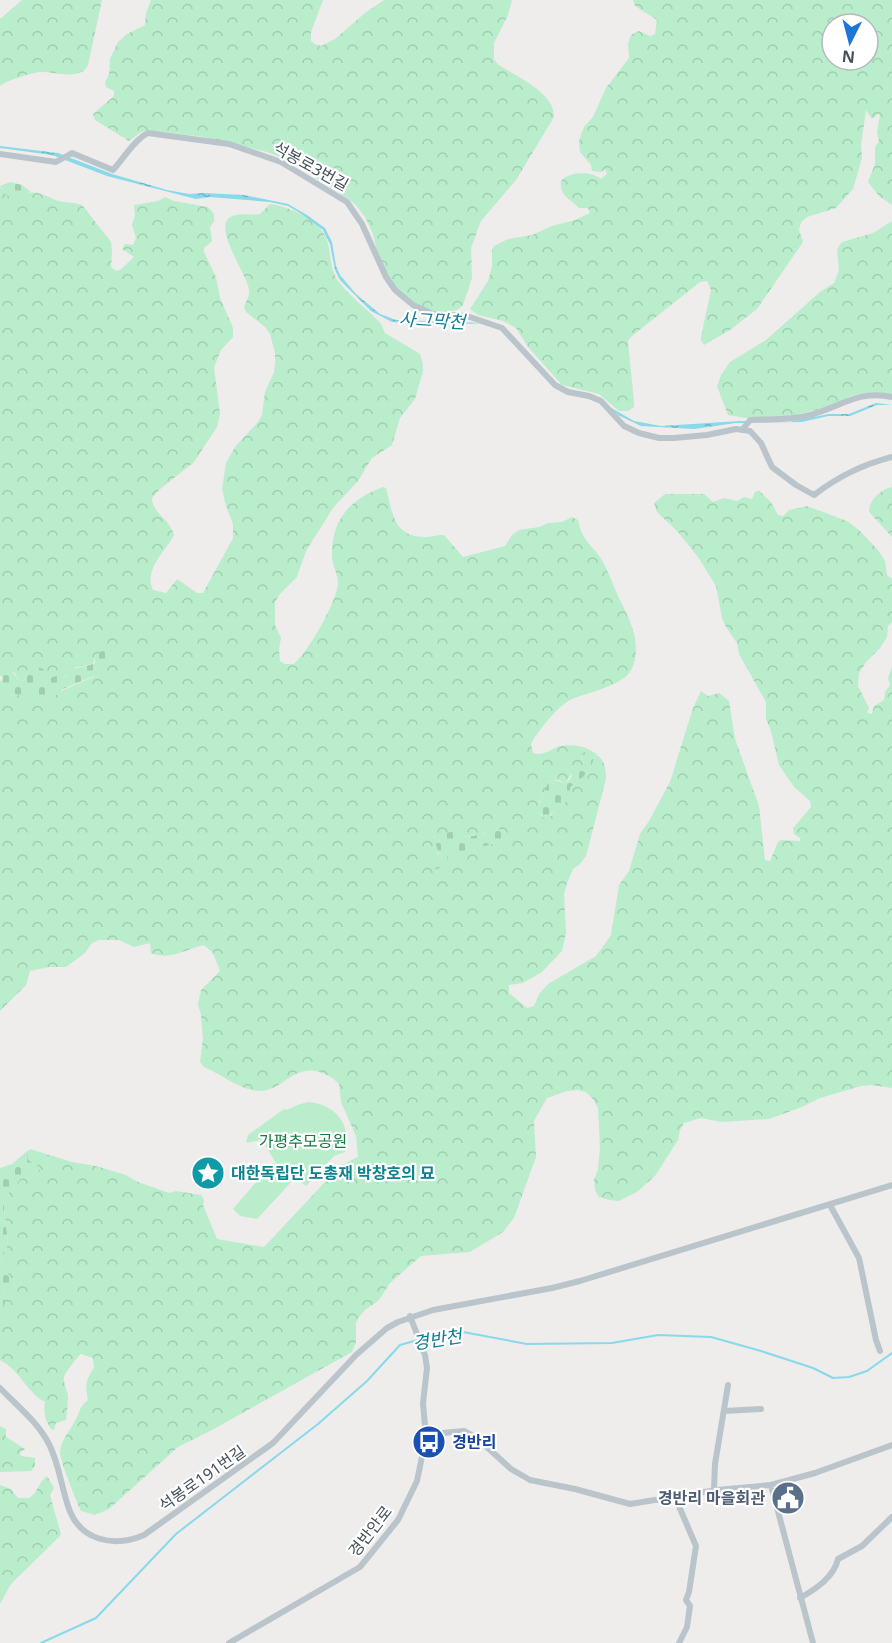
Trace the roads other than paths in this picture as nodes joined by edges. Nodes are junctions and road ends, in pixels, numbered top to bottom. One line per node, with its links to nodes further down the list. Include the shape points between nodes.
1 (0, 154): 3 (street, 석봉로3번길, via 56,162 72,153 113,170 137,139 148,133 229,144 266,156 347,202 362,224 386,277 413,306 433,314 467,316 502,328 555,385 601,401 624,426 639,433 659,438 690,437)
2 (892, 397): 3 (street, via 861,396 806,417 750,420)
3 (744, 428): 4 (street, via 762,443 772,467 814,495 845,473)
4 (892, 457)
5 (892, 1185): 6 (street, 석봉로191번길)
6 (830, 1205): 7 (street, 석봉로191번길, via 562,1286); 8 (street, via 859,1258)
7 (410, 1316): 10 (street, 석봉로191번길, via 387,1328 365,1347 273,1443 144,1535 120,1542 94,1538 81,1528 68,1507 48,1442 26,1412); 13 (street, 경반안로, via 427,1368 423,1403)
8 (880, 1351)
9 (728, 1385): 12 (street)
10 (0, 1388)
11 (761, 1409): 12 (street)
12 (724, 1411): 16 (street)
13 (426, 1437): 17 (street, via 457,1430 471,1433 511,1469 540,1483 630,1504); 20 (street, 경반안로, via 409,1500 369,1559)
14 (892, 1445): 15 (street, via 826,1470)
15 (771, 1485): 16 (street); 19 (street)
16 (714, 1490): 17 (street)
17 (675, 1497): 21 (street, via 696,1546 686,1600 690,1606 688,1621)
18 (892, 1517): 19 (street, via 867,1542 838,1559 831,1575)
19 (800, 1598): 22 (street)
20 (229, 1643)
21 (679, 1643)
22 (813, 1643)

